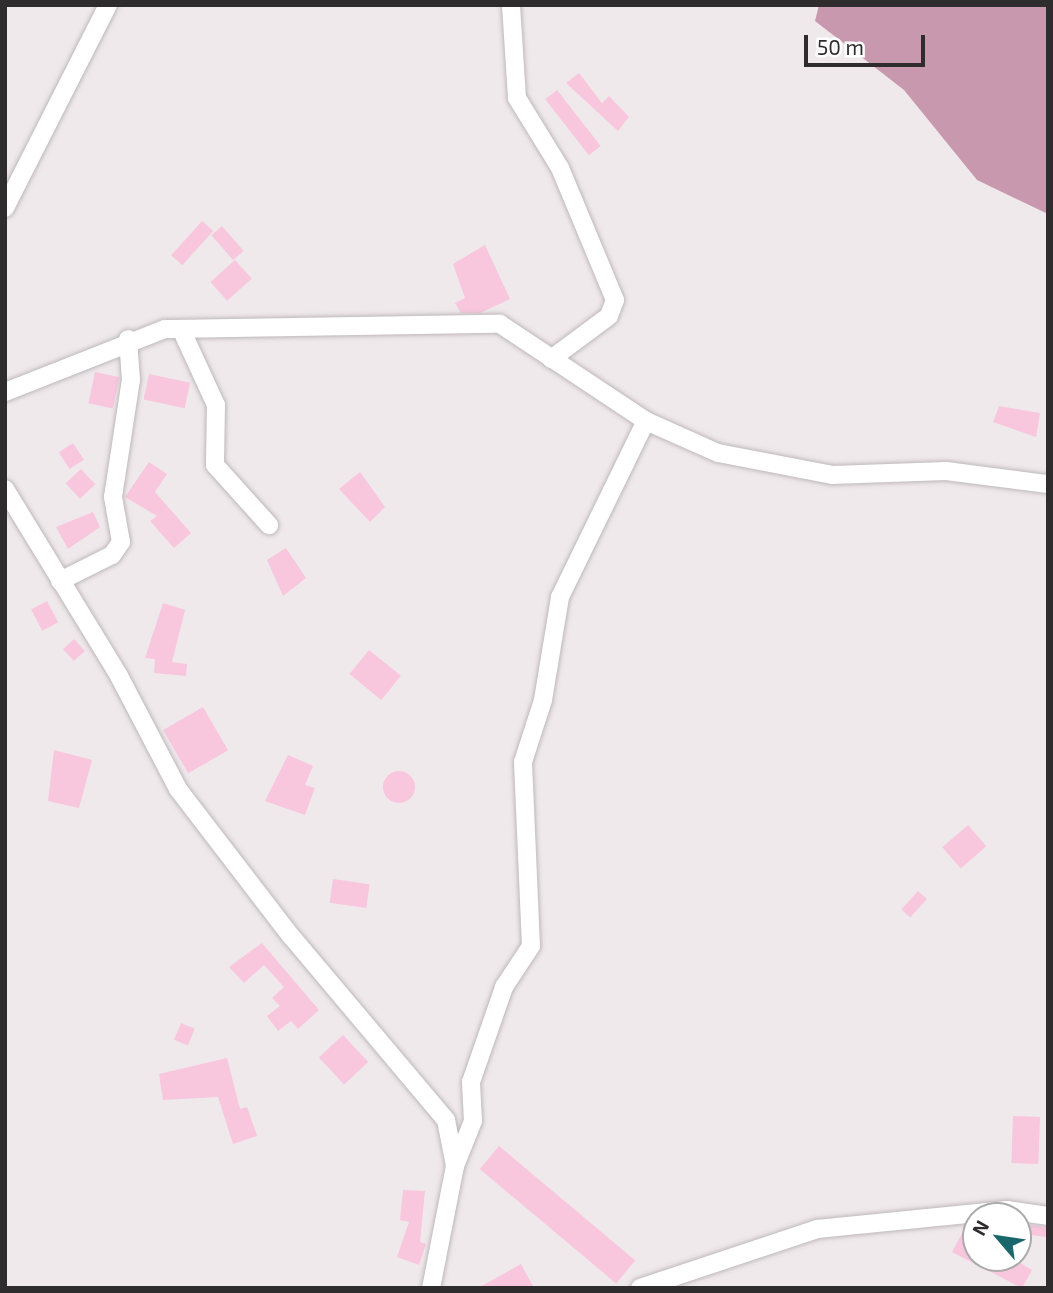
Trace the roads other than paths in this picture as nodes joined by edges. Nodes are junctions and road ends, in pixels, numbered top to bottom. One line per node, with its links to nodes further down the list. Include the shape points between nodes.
1 (108, 5): 3 (street)
2 (511, 5): 6 (street, via 517,98 561,168 615,300 610,316)
3 (5, 208)
4 (181, 330): 5 (street); 6 (street, via 500,324 520,332); 11 (street, via 216,405 215,465)
5 (128, 339): 7 (street); 12 (street, via 131,380 113,490 121,542 112,555)
6 (551, 359): 8 (street)
7 (5, 392)
8 (646, 421): 9 (street, via 718,453 776,468 832,475 946,471); 14 (street, via 560,597 543,700 523,762 531,946 503,987 471,1082)
9 (1048, 484)
10 (5, 489): 12 (street)
11 (268, 525)
12 (60, 581): 13 (street, via 178,789 291,936)
13 (446, 1120): 14 (street); 15 (street)
14 (469, 1138): 15 (street)
15 (455, 1166): 17 (street)
16 (1048, 1216): 18 (street, via 1007,1210 817,1228 679,1270)
17 (431, 1288)
18 (640, 1288)

